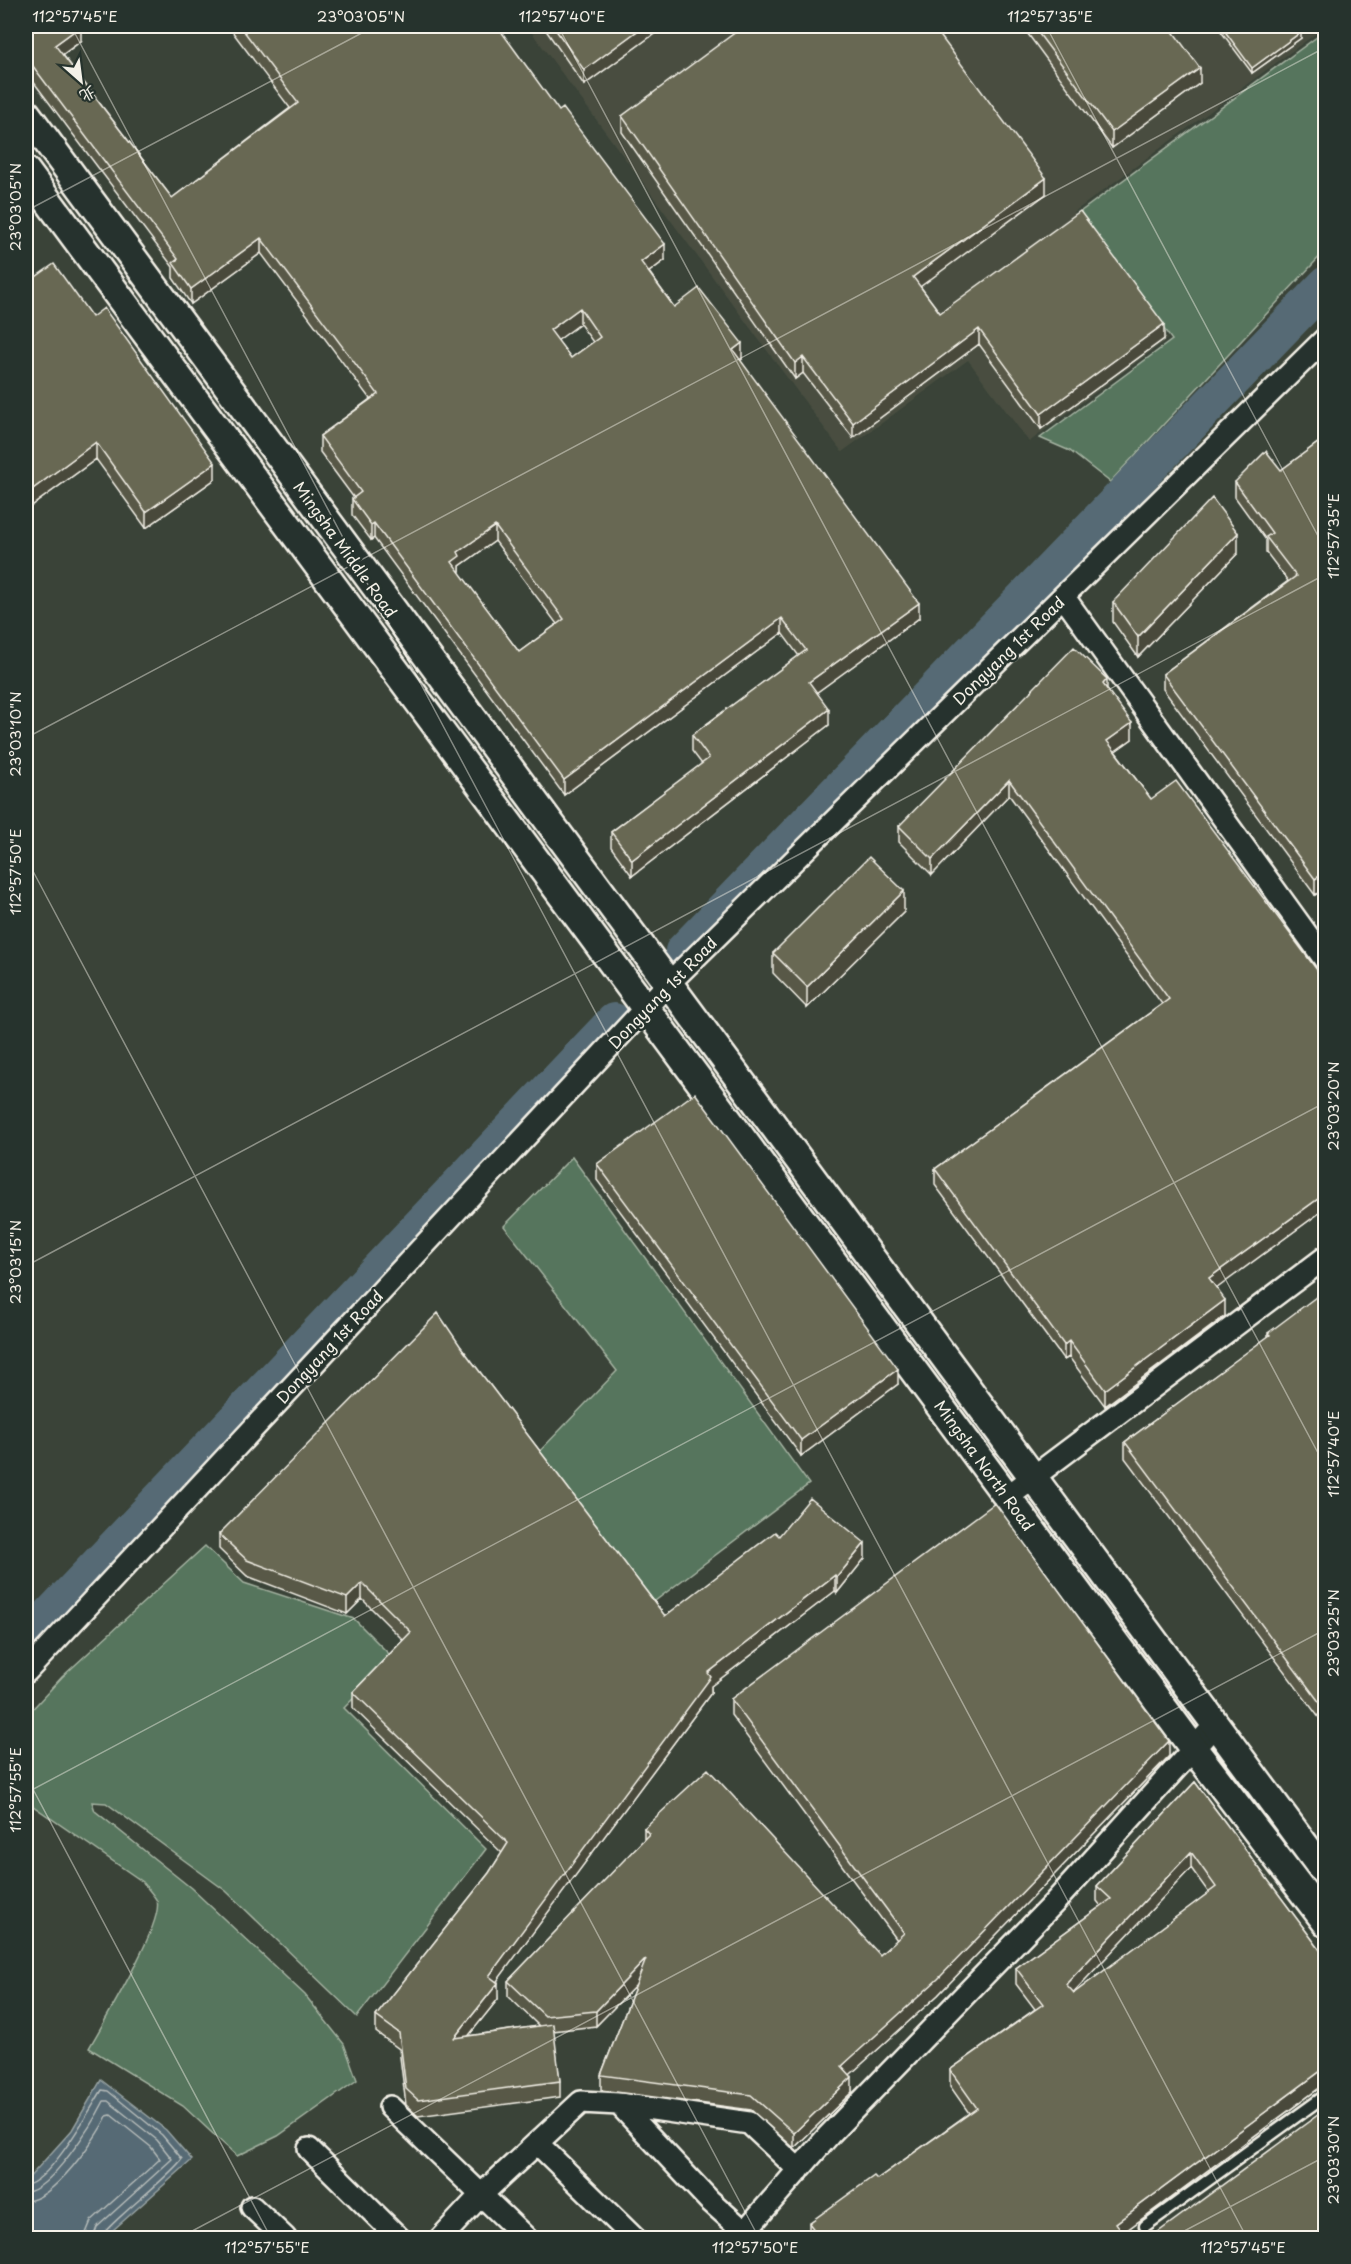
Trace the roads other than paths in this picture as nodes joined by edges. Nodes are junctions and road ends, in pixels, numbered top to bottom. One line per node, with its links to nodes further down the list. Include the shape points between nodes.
1 (26, 113): 6 (street, Mingsha Middle Road)
2 (26, 171): 7 (street, Mingsha Middle Road)
3 (1326, 338): 4 (street, Dongyang 1st Road)
4 (1063, 596): 5 (street); 6 (street, Dongyang 1st Road)
5 (1326, 961)
6 (667, 985): 7 (street, Dongyang 1st Road); 9 (street, Mingsha North Road)
7 (646, 1007): 10 (street, Mingsha North Road); 11 (street, Dongyang 1st Road)
8 (1326, 1257): 9 (street)
9 (1033, 1477): 10 (street); 12 (street, Mingsha North Road)
10 (1008, 1496): 13 (street, Mingsha North Road)
11 (26, 1672)
12 (1215, 1725): 13 (street); 14 (street, Mingsha North Road)
13 (1193, 1748): 15 (street, Mingsha North Road); 21 (street, via 1054,1903)
14 (1326, 1874)
15 (1326, 1922)
16 (1326, 2095): 24 (lane)
17 (619, 2104): 19 (street, via 581,2102); 21 (street, via 749,2123); 25 (street)
18 (390, 2107): 22 (street)
19 (537, 2143): 22 (street); 30 (street)
20 (309, 2149): 27 (street)
21 (799, 2170): 25 (street)
22 (481, 2195): 28 (street); 29 (street)
23 (252, 2206): 26 (street)
24 (1145, 2226)
25 (742, 2235)
26 (285, 2238)
27 (399, 2238)
28 (441, 2238)
29 (526, 2238)
30 (634, 2238)

